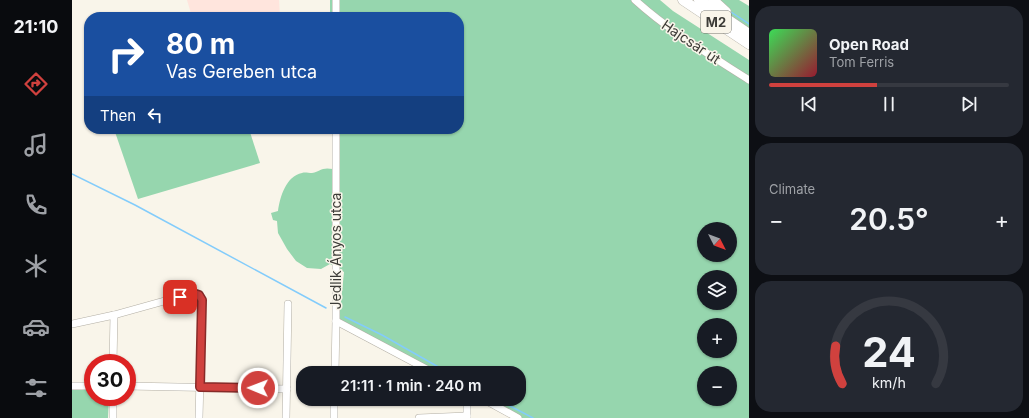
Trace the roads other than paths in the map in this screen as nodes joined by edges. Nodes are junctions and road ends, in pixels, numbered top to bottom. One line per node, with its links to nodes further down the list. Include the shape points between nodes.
1 (336, 0): 6 (street)
2 (634, 0): 9 (street, Hajcsár út, via 690,42)
3 (683, 0): 8 (highway, M2)
4 (699, 0): 7 (highway, M2)
5 (713, 0): 7 (highway)
6 (336, 12)
7 (749, 33)
8 (749, 44)
9 (749, 80)
10 (336, 134): 13 (street, Jedlik Ányos utca)
11 (288, 304): 22 (street)
12 (114, 315): 14 (street); 15 (street); 21 (street, via 193,293 199,295 202,300)
13 (336, 321): 16 (street, Jedlik Ányos utca); 17 (street)
14 (72, 324)
15 (113, 354)
16 (335, 366)
17 (421, 366)
18 (72, 386): 19 (street)
19 (84, 386)
20 (136, 386): 21 (street)
21 (200, 387): 22 (street); 29 (street)
22 (287, 389): 30 (street)
23 (113, 406): 28 (street)
24 (334, 406): 31 (street)
25 (467, 406): 27 (street)
26 (496, 406): 33 (street)
27 (467, 417): 32 (street)
28 (113, 418)
29 (200, 418)
30 (286, 418)
31 (334, 418)
32 (419, 418)
33 (518, 418)

